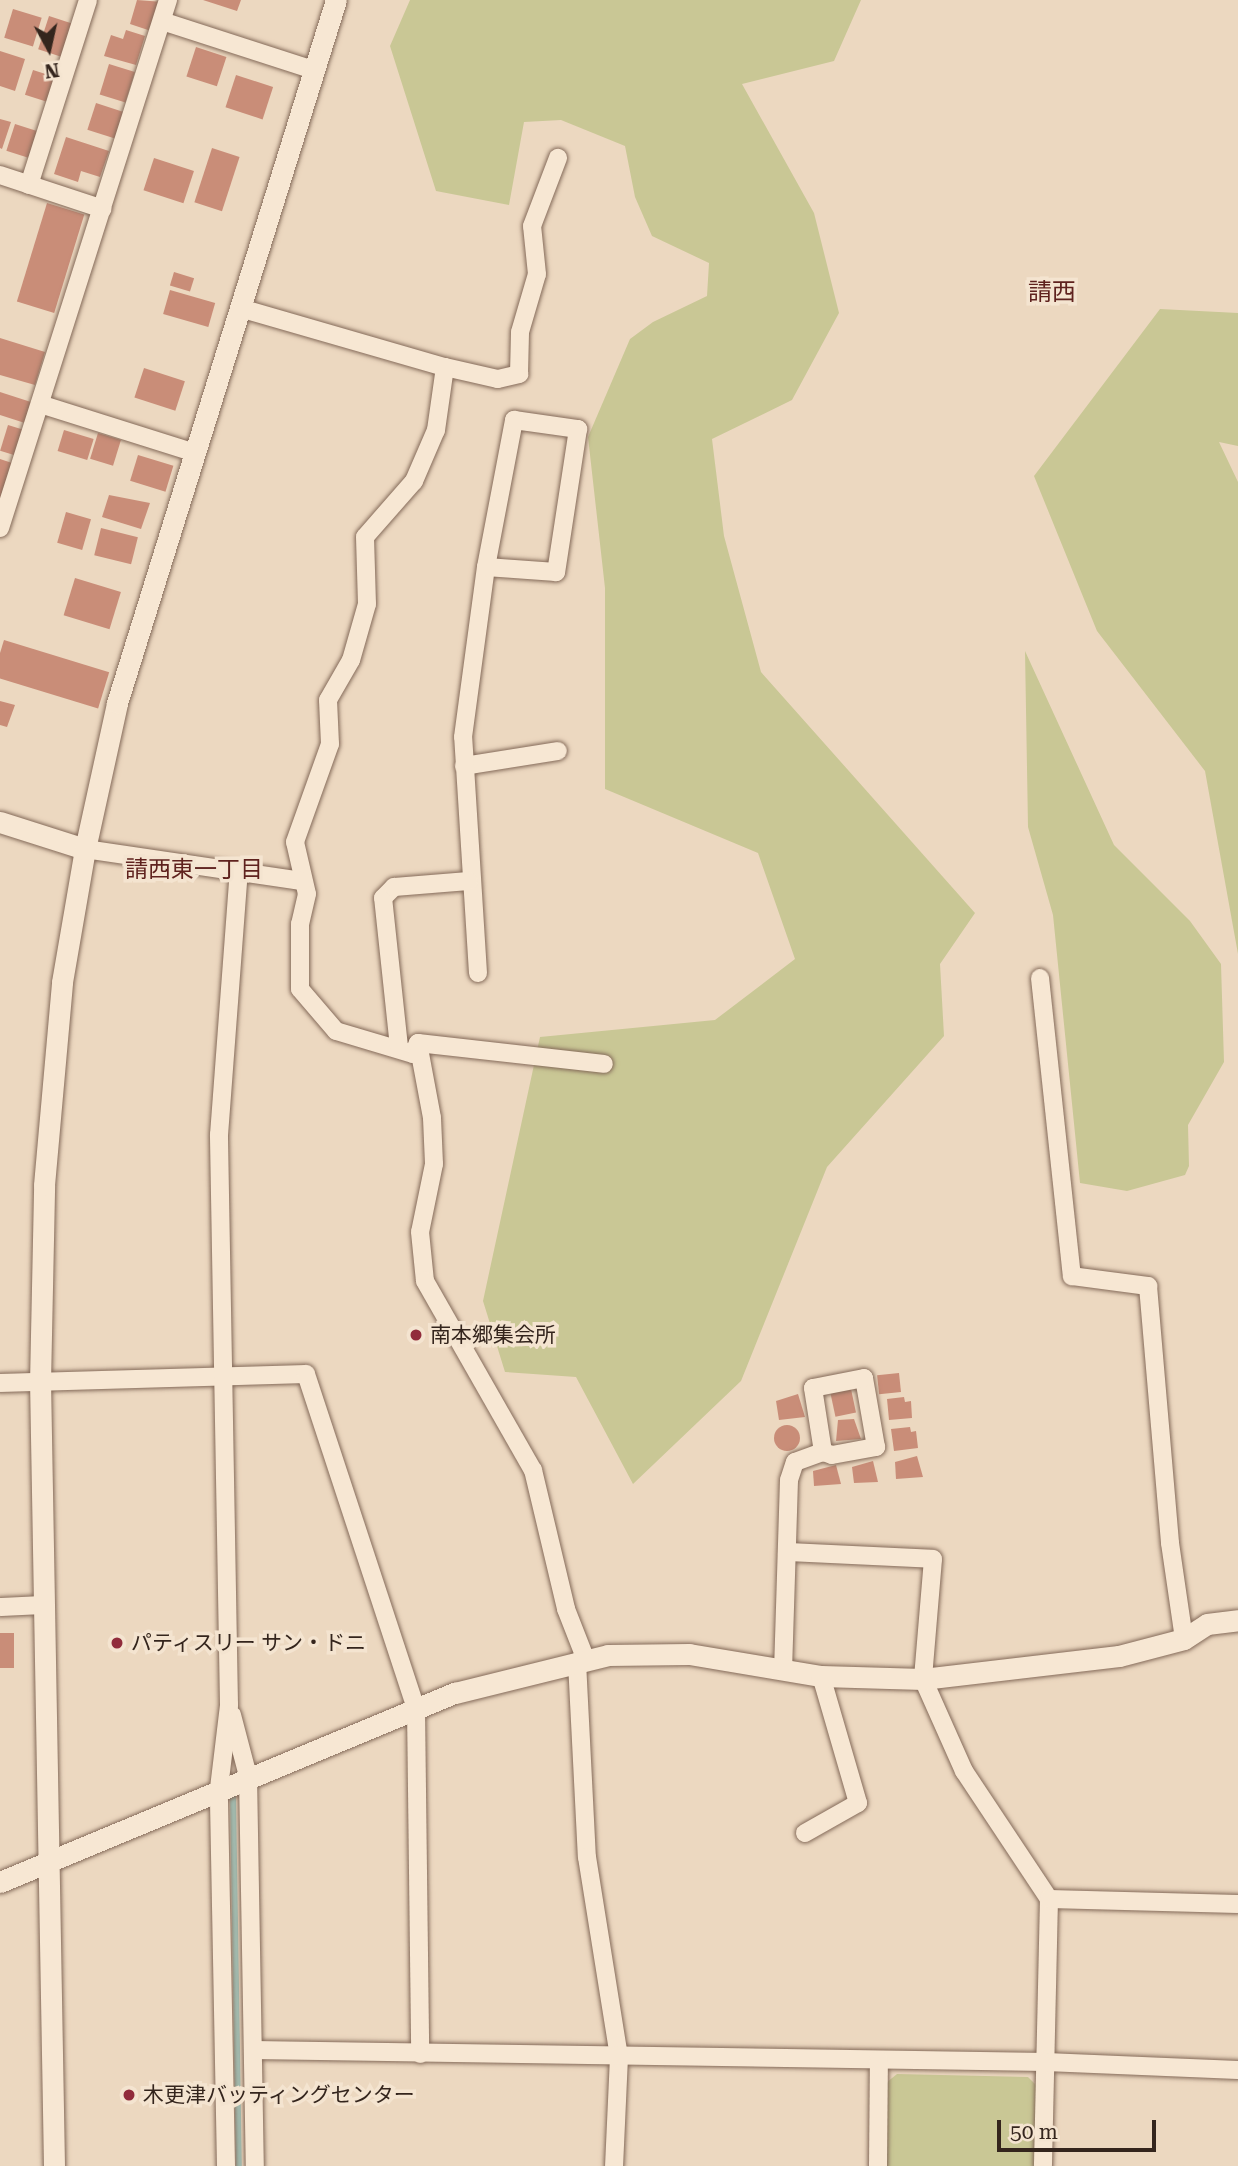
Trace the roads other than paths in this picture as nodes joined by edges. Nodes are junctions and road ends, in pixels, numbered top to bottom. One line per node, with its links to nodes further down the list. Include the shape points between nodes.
1 (88, 0): 8 (street)
2 (169, 0): 4 (street)
3 (336, 0): 5 (street)
4 (162, 21): 5 (street); 9 (street)
5 (314, 70): 10 (street)
6 (558, 158): 11 (street, via 532,226 537,274 520,332 519,373 498,379)
7 (0, 176): 8 (street)
8 (29, 185): 9 (street)
9 (103, 209): 12 (street)
10 (240, 308): 11 (street); 13 (street)
11 (445, 367): 21 (street, via 436,430 414,481 365,537 367,604 351,660 328,700 330,744 295,842)
12 (40, 404): 13 (street); 14 (street)
13 (195, 453): 19 (street, via 117,703)
14 (0, 528)
15 (486, 567): 15 (street, via 556,572 578,429 514,420); 17 (street, via 463,737)
16 (558, 751): 17 (street)
17 (464, 766): 22 (street)
18 (0, 822): 19 (street)
19 (85, 849): 20 (street); 30 (street, via 50,1090)
20 (239, 872): 21 (street); 28 (street, via 219,1135)
21 (302, 881): 26 (street, via 307,894 300,924 300,989 336,1031)
22 (469, 881): 23 (street); 26 (street, via 394,887 383,898)
23 (478, 973)
24 (1040, 978): 36 (street, via 1072,1276 1148,1286 1170,1544)
25 (418, 1043): 26 (street, via 413,1054); 27 (street); 37 (street, via 432,1118 434,1164 420,1232 425,1281 533,1470)
26 (399, 1047)
27 (604, 1064)
28 (223, 1377): 30 (street); 41 (street); 42 (street, via 306,1374)
29 (0, 1383): 30 (street)
30 (40, 1383): 33 (street)
31 (822, 1452): 31 (street, via 813,1388 864,1378 876,1447 832,1455); 32 (street, via 795,1462 789,1480)
32 (787, 1552): 38 (street); 40 (street, via 933,1559)
33 (44, 1605): 34 (street); 46 (street)
34 (0, 1607)
35 (1238, 1620): 36 (street, via 1207,1624)
36 (1184, 1639): 40 (street, via 1119,1656)
37 (582, 1661): 38 (street, via 608,1655 689,1654); 42 (street, via 455,1693); 52 (street, via 587,1857)
38 (783, 1671): 39 (street)
39 (821, 1676): 40 (street); 45 (street, via 859,1804)
40 (923, 1679): 48 (street, via 943,1734 964,1771)
41 (229, 1705): 43 (street); 44 (street)
42 (416, 1708): 43 (street); 51 (street)
43 (248, 1776): 44 (street); 50 (street)
44 (219, 1788): 46 (street); 57 (street)
45 (805, 1833)
46 (48, 1861): 47 (street); 56 (street)
47 (0, 1882)
48 (1049, 1899): 49 (street); 54 (street)
49 (1238, 1904)
50 (253, 2050): 51 (street); 58 (street)
51 (420, 2054): 52 (street)
52 (619, 2057): 53 (street); 59 (street)
53 (879, 2060): 54 (street); 60 (street)
54 (1046, 2062): 55 (street); 61 (street)
55 (1238, 2070)
56 (54, 2166)
57 (226, 2166)
58 (255, 2166)
59 (614, 2166)
60 (878, 2166)
61 (1044, 2166)

